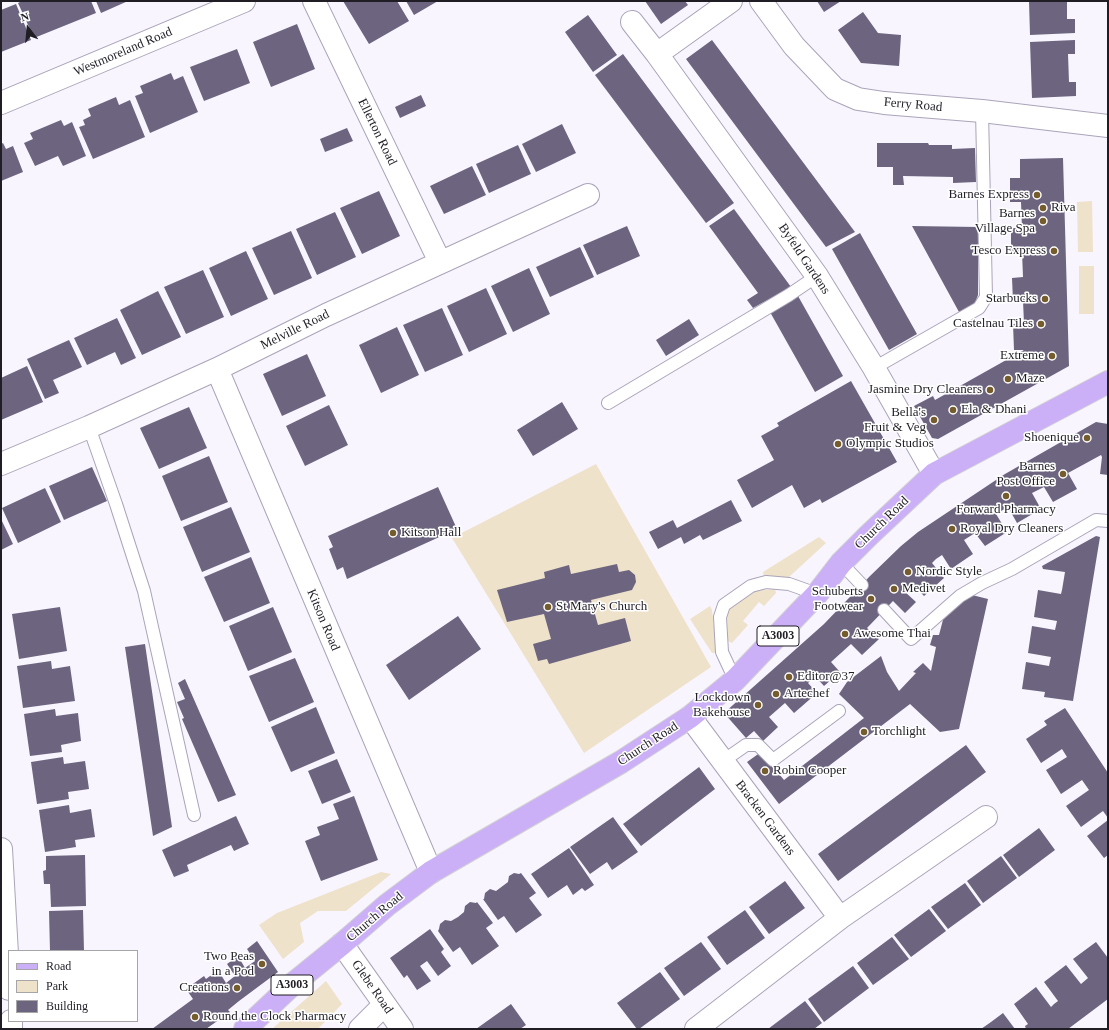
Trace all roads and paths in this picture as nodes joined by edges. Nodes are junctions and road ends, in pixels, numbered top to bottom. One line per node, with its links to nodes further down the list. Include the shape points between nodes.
1 (244, 1): 7 (street, Westmoreland Road)
2 (314, 1): 11 (street, Ellerton Road)
3 (731, 1): 6 (street)
4 (761, 1): 8 (street, Ferry Road, via 794,46 835,88 858,100)
5 (632, 22): 6 (street, Byfeld Gardens)
6 (657, 54): 12 (street, Byfeld Gardens)
7 (1, 103)
8 (982, 112): 9 (street, Ferry Road); 13 (lane, via 986,297 979,308)
9 (1108, 126)
10 (588, 195): 11 (street, Melville Road)
11 (440, 262): 14 (street, Melville Road)
12 (817, 276): 13 (street, Byfeld Gardens); 16 (lane)
13 (874, 368): 19 (street, Byfeld Gardens)
14 (217, 369): 17 (street, Melville Road); 32 (street, Kitson Road)
15 (1108, 382): 19 (main road, Church Road / A3003)
16 (608, 403)
17 (89, 427): 18 (street, Melville Road); 29 (lane, via 144,591)
18 (1, 464)
19 (934, 474): 21 (main road, Church Road / A3003)
20 (1108, 521): 24 (lane, via 1096,520 960,596 911,639)
21 (841, 563): 22 (lane); 23 (main road, Church Road / A3003)
22 (862, 585)
23 (817, 594): 25 (main road, Church Road / A3003); 25 (lane, via 789,584 766,582 751,586 724,606 720,617 722,652)
24 (884, 610)
25 (735, 680): 27 (main road, Church Road / A3003)
26 (839, 710): 28 (lane, via 773,760 758,745 746,745)
27 (690, 717): 28 (street, Bracken Gardens); 32 (main road, Church Road / A3003, via 621,762)
28 (723, 761): 33 (street, Bracken Gardens)
29 (194, 815)
30 (986, 817): 33 (street)
31 (1, 849): 35 (street)
32 (431, 872): 34 (main road, Church Road / A3003, via 387,905)
33 (840, 918): 40 (street)
34 (342, 944): 36 (street, Glebe Road); 37 (main road, Church Road / A3003, via 294,983)
35 (8, 972)
36 (384, 1005): 38 (street); 39 (street, Glebe Road)
37 (245, 1029)
38 (360, 1029)
39 (402, 1029)
40 (696, 1029)

